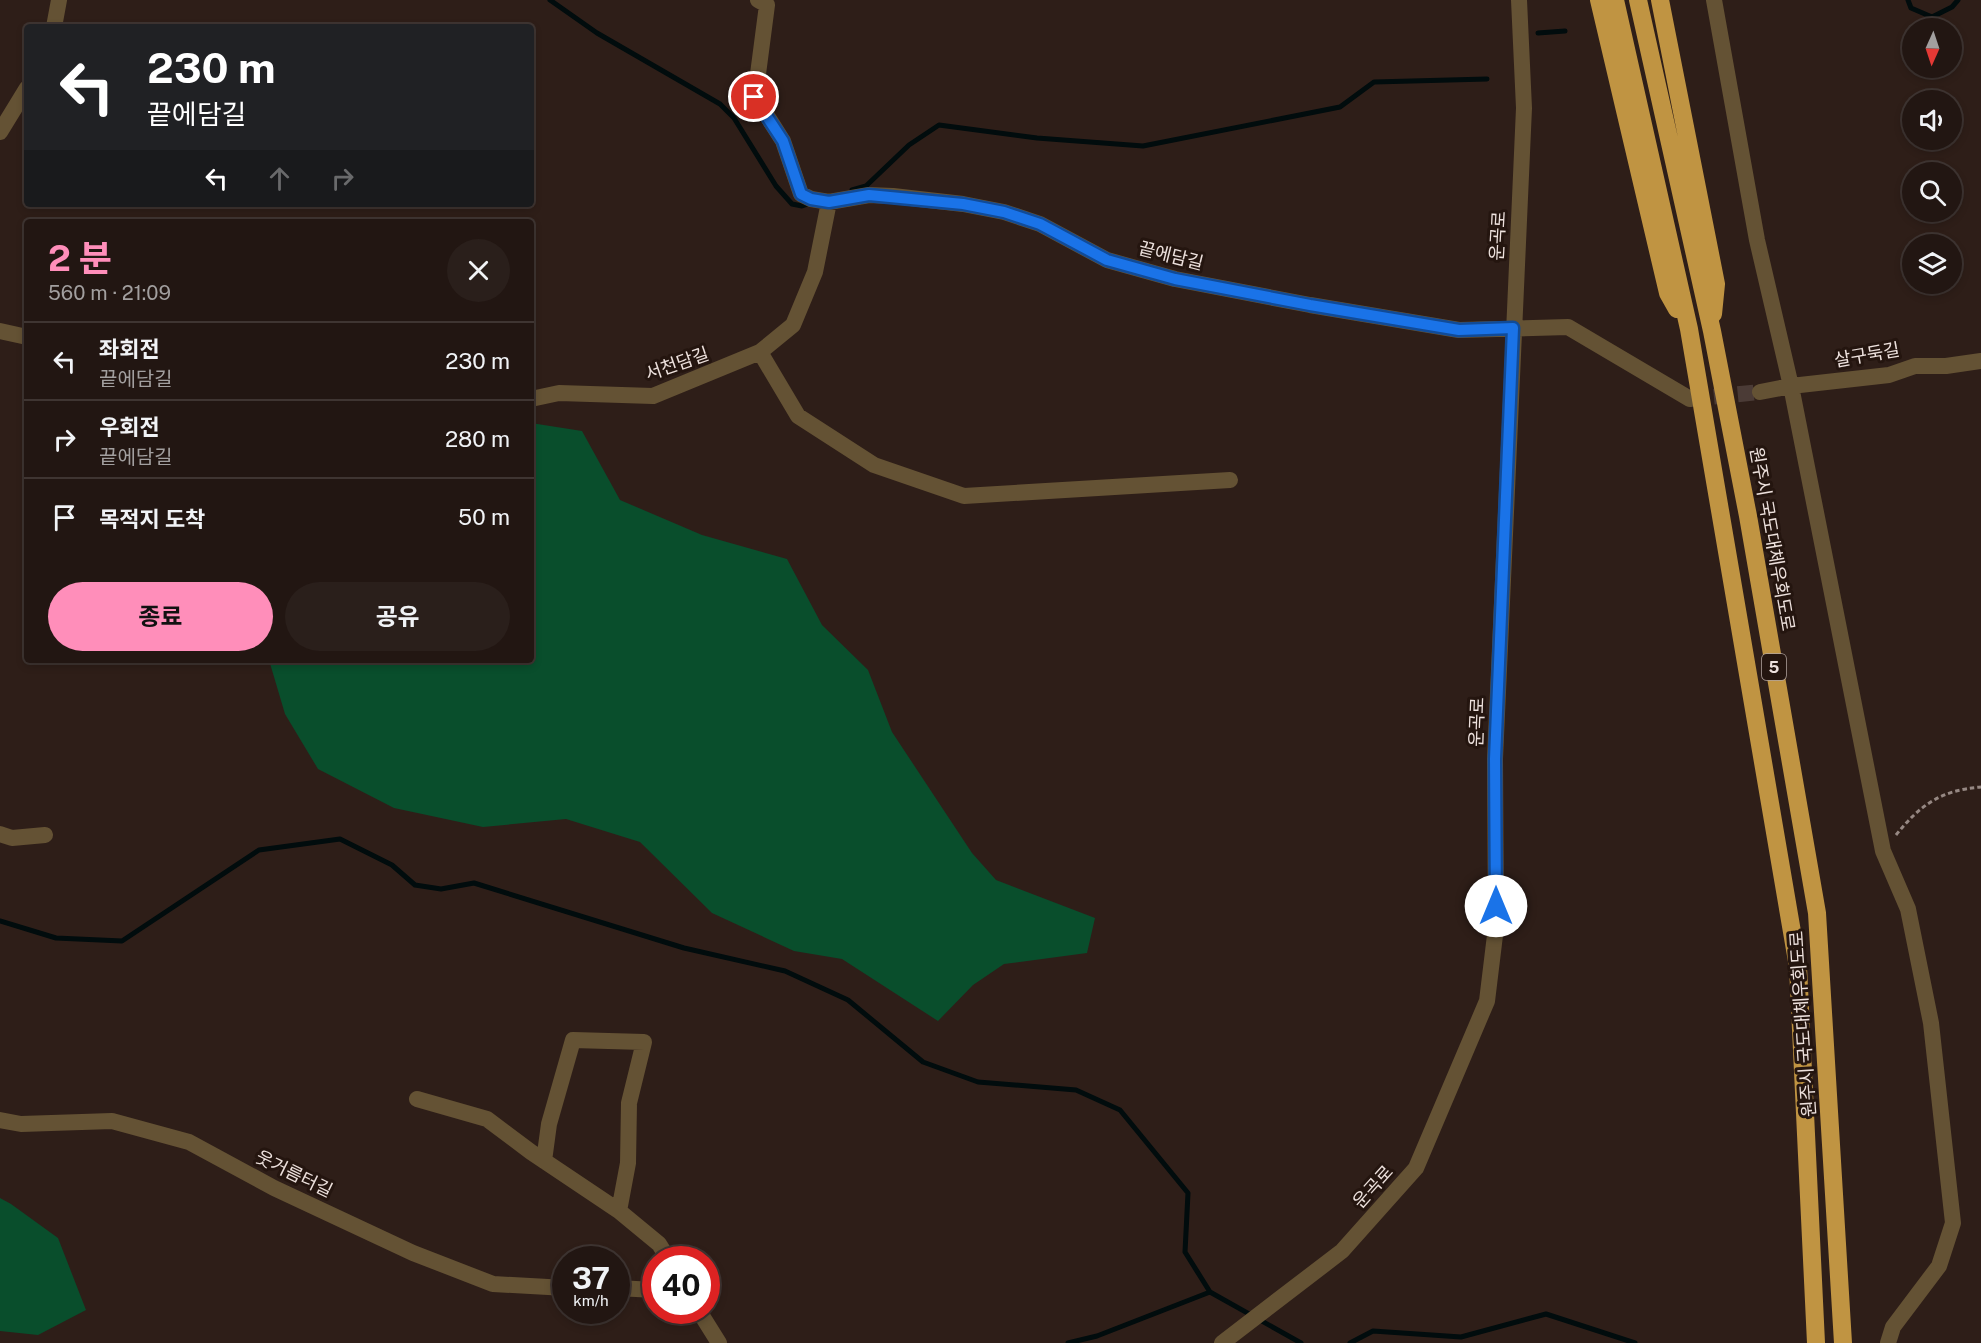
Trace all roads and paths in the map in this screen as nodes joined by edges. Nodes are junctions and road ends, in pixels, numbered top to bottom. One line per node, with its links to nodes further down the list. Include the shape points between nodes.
1 (59, 0): 9 (street)
2 (758, 0): 12 (street, via 766,5 754,97 783,141 801,194)
3 (1519, 0): 13 (street, 운곡로, via 1524,108)
4 (1599, 0): 14 (highway, via 1668,293)
5 (1615, 0): 14 (highway, 5)
6 (1638, 0): 16 (highway, 원주시 국도대체우회도로 / 5)
7 (1660, 0): 16 (highway, via 1716,284)
8 (1714, 0): 20 (street, via 1757,240)
9 (55, 24)
10 (24, 93): 11 (street)
11 (0, 132)
12 (821, 201): 13 (street, 끝에담길, via 869,195 963,204 1031,221 1107,260 1175,279 1459,330); 18 (street, via 815,272 793,325)
13 (1513, 328): 23 (street, via 1568,327); 37 (street, 운곡로, via 1495,759 1496,927 1487,1001 1416,1168 1342,1251)
14 (1689, 329): 38 (highway, 5, via 1798,967)
15 (0, 331): 17 (street)
16 (1712, 331): 39 (highway, 원주시 국도대체우회도로 / 5, via 1817,912)
17 (24, 336)
18 (760, 352): 22 (street, 서천담길, via 653,396 559,393); 24 (street, via 798,416 874,465 964,496)
19 (1981, 361): 20 (street, 살구둑길, via 1915,366 1888,375)
20 (1791, 386): 21 (street, 살구둑길); 28 (street)
21 (1760, 392)
22 (534, 398)
23 (1690, 399)
24 (1230, 480)
25 (1981, 787): 28 (path, via 1962,788 1926,803)
26 (0, 834): 27 (street, via 12,838)
27 (45, 835)
28 (1883, 851): 40 (street, via 1908,909 1931,1023 1953,1223 1939,1266 1893,1327)
29 (417, 1099): 31 (street, via 488,1119)
30 (0, 1120): 34 (street, 웃거름터길, via 21,1124 112,1121 189,1142 413,1253 493,1284)
31 (544, 1161): 32 (street); 32 (street, via 549,1124 573,1040 644,1042 629,1103 628,1163)
32 (619, 1211): 33 (street)
33 (660, 1246)
34 (552, 1287)
35 (707, 1324): 36 (street)
36 (719, 1343)
37 (1222, 1343)
38 (1816, 1343)
39 (1843, 1343)
40 (1888, 1343)

